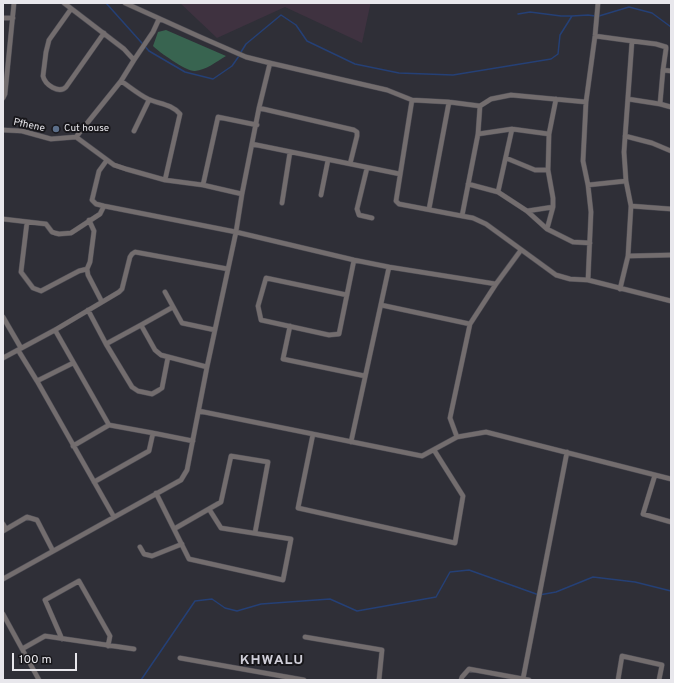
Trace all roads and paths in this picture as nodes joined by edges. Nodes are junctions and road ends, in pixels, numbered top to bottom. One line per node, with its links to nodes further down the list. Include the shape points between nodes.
1 (14, 3): 7 (street)
2 (64, 3): 5 (street)
3 (125, 3): 8 (street)
4 (598, 3): 10 (street)
5 (71, 9): 9 (street); 9 (street, via 49,40 46,52 44,80 56,90 66,87)
6 (3, 18): 7 (street)
7 (13, 18): 17 (street)
8 (159, 19): 12 (street); 13 (street, via 246,57)
9 (104, 33): 12 (street)
10 (595, 36): 11 (street); 23 (street)
11 (632, 41): 14 (street, via 666,47); 19 (street)
12 (134, 60): 16 (street)
13 (270, 63): 21 (street, via 387,90); 27 (street)
14 (663, 70): 15 (street); 24 (street)
15 (671, 71)
16 (121, 81): 20 (street); 35 (street)
17 (3, 98)
18 (556, 99): 23 (street); 25 (street, via 511,95 491,99); 33 (street)
19 (628, 99): 24 (street); 34 (street)
20 (149, 100): 31 (street); 46 (street, via 164,104 180,114)
21 (412, 100): 22 (street); 45 (street)
22 (449, 102): 25 (street); 58 (street)
23 (586, 102): 50 (street, via 583,161)
24 (660, 104): 26 (street)
25 (480, 106): 32 (street)
26 (671, 107)
27 (259, 108): 28 (street); 42 (street, via 354,130 357,136)
28 (256, 125): 36 (street); 49 (street, via 218,117)
29 (512, 129): 32 (street); 33 (street); 39 (street)
30 (3, 130): 35 (street, Pfhene, via 22,131 51,139)
31 (134, 131)
32 (478, 134): 48 (street)
33 (549, 134): 44 (street)
34 (625, 136): 37 (street); 47 (street)
35 (76, 137): 40 (street)
36 (252, 144): 38 (street); 52 (street)
37 (671, 151)
38 (290, 152): 41 (street); 54 (street)
39 (506, 158): 44 (street, via 535,170); 51 (street)
40 (107, 160): 46 (street, via 114,165); 55 (street, via 99,171 92,200)
41 (328, 160): 42 (street); 53 (street)
42 (350, 164): 43 (street)
43 (366, 168): 45 (street); 62 (street, via 357,209 359,216)
44 (548, 170): 57 (street)
45 (400, 174): 58 (street, via 397,203)
46 (165, 180): 49 (street)
47 (626, 181): 50 (street); 56 (street)
48 (468, 184): 51 (street); 61 (street)
49 (203, 185): 52 (street)
50 (588, 185): 68 (street, via 591,212)
51 (498, 192): 60 (street)
52 (242, 194): 67 (street)
53 (321, 195)
54 (282, 203)
55 (104, 206): 64 (street, via 100,214); 67 (street)
56 (631, 206): 59 (street); 71 (street)
57 (553, 207): 60 (street); 66 (street)
58 (429, 209): 61 (street)
59 (671, 209)
60 (527, 211): 66 (street)
61 (462, 216): 69 (street, via 486,224)
62 (372, 218)
63 (3, 219): 65 (street)
64 (89, 220): 65 (street, via 71,232 60,234 52,232 46,224); 74 (street, via 94,230)
65 (27, 222): 74 (street, via 21,272 33,288 41,290)
66 (547, 229): 68 (street, via 573,242)
67 (236, 232): 72 (street); 75 (street)
68 (590, 242): 76 (street)
69 (521, 250): 76 (street, via 556,275); 77 (street)
70 (671, 255): 71 (street)
71 (628, 256): 78 (street)
72 (354, 260): 73 (street); 80 (street)
73 (389, 267): 77 (street); 83 (street)
74 (87, 269): 82 (street)
75 (228, 269): 82 (street, via 135,252 130,257 122,289); 91 (street)
76 (588, 280): 78 (street)
77 (496, 284): 87 (street)
78 (620, 289): 81 (street)
79 (165, 292): 84 (street)
80 (347, 295): 89 (street, via 339,334 329,335); 89 (street, via 266,278 258,306 261,320)
81 (671, 301)
82 (102, 302): 85 (street)
83 (381, 305): 87 (street); 98 (street)
84 (173, 307): 88 (street); 91 (street, via 182,323)
85 (88, 310): 90 (street); 92 (street)
86 (3, 317): 93 (street)
87 (470, 324): 104 (street, via 450,418)
88 (141, 326): 92 (street); 94 (street, via 155,350)
89 (290, 326): 98 (street, via 283,359)
90 (55, 330): 93 (street); 96 (street)
91 (215, 330): 97 (street)
92 (106, 344): 94 (street, via 132,387 152,394 162,388)
93 (19, 349): 95 (street); 99 (street)
94 (168, 357): 97 (street)
95 (3, 358)
96 (73, 363): 99 (street); 101 (street)
97 (207, 367): 100 (street)
98 (365, 376): 106 (street)
99 (37, 381): 107 (street)
100 (199, 411): 103 (street); 105 (street)
101 (109, 425): 102 (street); 107 (street)
102 (153, 433): 105 (street); 112 (street, via 149,451)
103 (312, 434): 106 (street); 108 (street, via 298,508 455,543 463,496)
104 (458, 437): 108 (street); 109 (street, via 486,432)
105 (193, 441): 113 (street, via 187,470 181,480)
106 (351, 442): 108 (street, via 422,456)
107 (73, 446): 112 (street)
108 (434, 450)
109 (567, 452): 110 (street); 132 (street)
110 (655, 475): 111 (street); 116 (street, via 643,514)
111 (671, 479)
112 (94, 482): 115 (street)
113 (156, 493): 115 (street); 118 (street)
114 (209, 509): 118 (street); 120 (street, via 221,528); 120 (street, via 221,502 231,456 268,462)
115 (114, 517): 123 (street)
116 (671, 522)
117 (3, 524): 119 (street)
118 (174, 529): 121 (street)
119 (5, 530): 123 (street, via 27,517 37,520)
120 (255, 533): 121 (street, via 291,539 284,580 189,559)
121 (182, 544): 122 (street, via 152,556 144,554)
122 (140, 547)
123 (53, 551): 124 (street)
124 (3, 579)
125 (3, 614): 129 (street)
126 (305, 638): 135 (street, via 382,650)
127 (62, 639): 128 (street); 128 (street, via 45,600 79,582 110,636); 129 (street, via 46,636)
128 (108, 646): 130 (street)
129 (22, 649): 133 (street)
130 (134, 649)
131 (180, 658): 134 (street)
132 (523, 679): 136 (street, via 469,669); 137 (street)
133 (39, 680)
134 (304, 680)
135 (379, 680)
136 (461, 680)
137 (529, 680)
138 (618, 680): 139 (street, via 622,656 662,665)
139 (659, 680)

